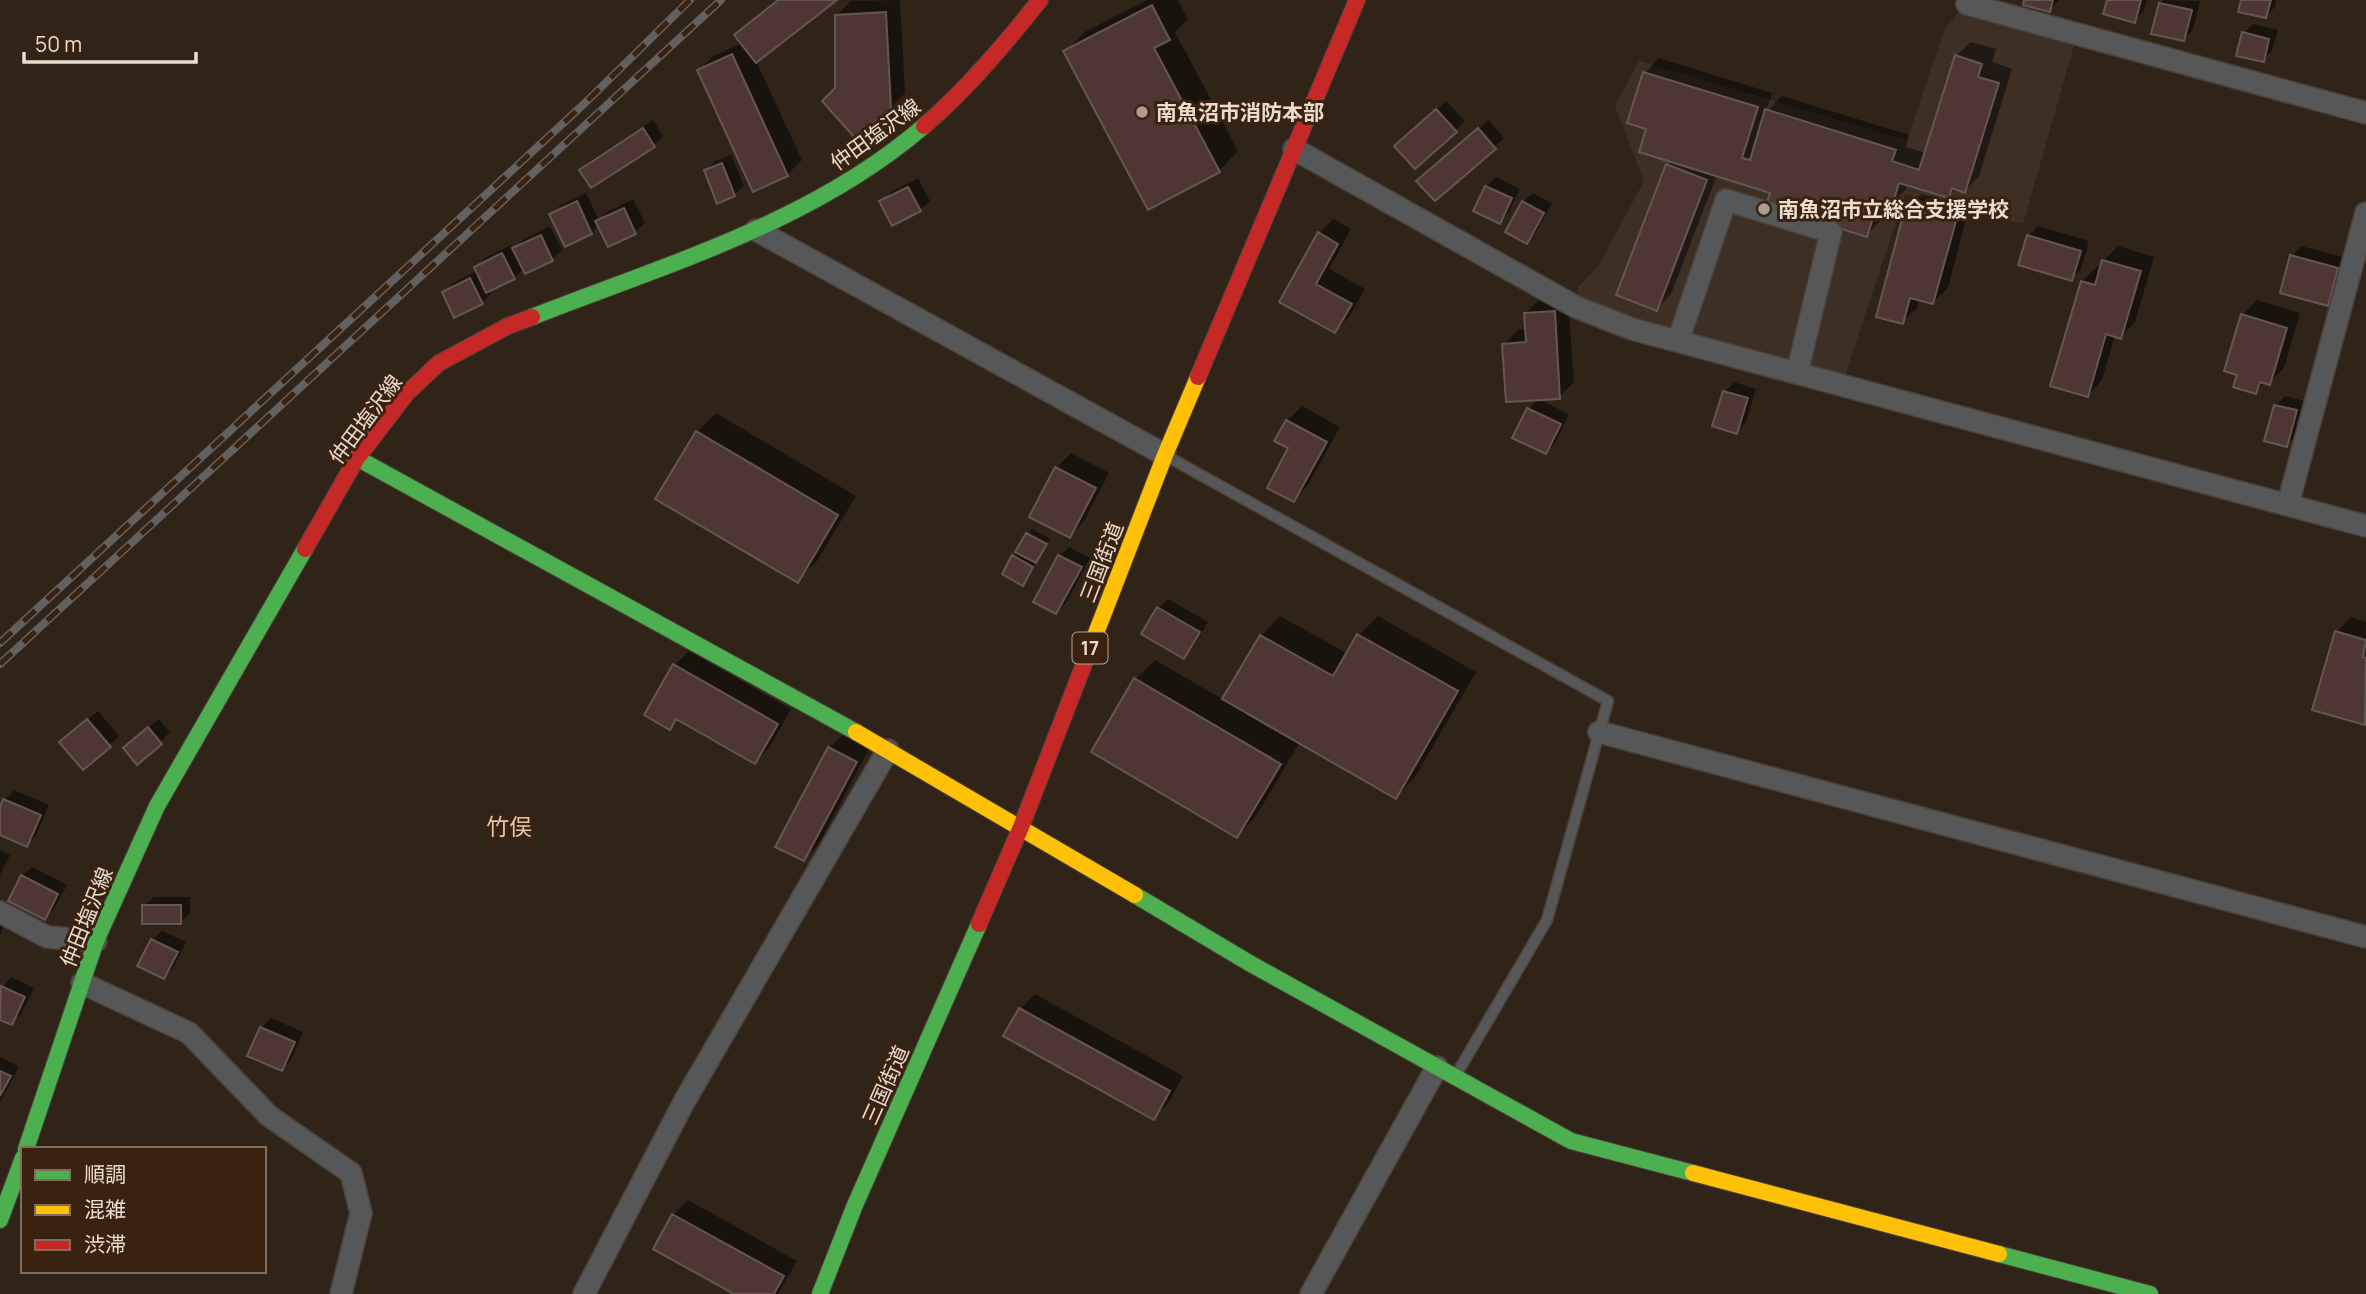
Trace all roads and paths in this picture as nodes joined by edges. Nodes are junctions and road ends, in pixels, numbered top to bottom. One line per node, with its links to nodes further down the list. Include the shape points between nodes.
1 (1040, 0): 7 (main road, 仲田塩沢線, via 954,100 903,144 834,190)
2 (1357, 0): 5 (main road, 三国街道 / 17)
3 (1967, 4): 4 (street)
4 (2366, 113)
5 (1294, 149): 8 (street, via 1576,307); 10 (main road, 三国街道 / 17)
6 (2366, 213): 12 (street)
7 (756, 230): 10 (street); 11 (main road, 仲田塩沢線, via 508,326 439,363 407,393)
8 (1678, 341): 9 (street); 9 (street, via 1726,200 1831,232)
9 (1797, 373): 12 (street)
10 (1164, 455): 14 (lane, via 1608,701); 16 (main road, 三国街道 / 17)
11 (357, 458): 15 (main road); 19 (main road, 仲田塩沢線, via 157,806)
12 (2288, 504): 13 (street)
13 (2366, 526)
14 (1599, 732): 18 (street); 21 (lane, via 1546,920)
15 (888, 750): 16 (main road); 26 (street, via 684,1102)
16 (1021, 827): 21 (main road, via 1251,964); 27 (main road, 三国街道 / 17)
17 (0, 912): 19 (street, via 47,937)
18 (2366, 937)
19 (96, 941): 20 (main road, 仲田塩沢線)
20 (82, 983): 22 (main road, 仲田塩沢線); 25 (street, via 189,1032 269,1116 351,1173 361,1213)
21 (1446, 1071): 28 (street); 29 (main road, via 1571,1141)
22 (27, 1147)
23 (21, 1163): 24 (main road)
24 (0, 1220)
25 (341, 1294)
26 (584, 1294)
27 (820, 1294)
28 (1311, 1294)
29 (2150, 1294)

